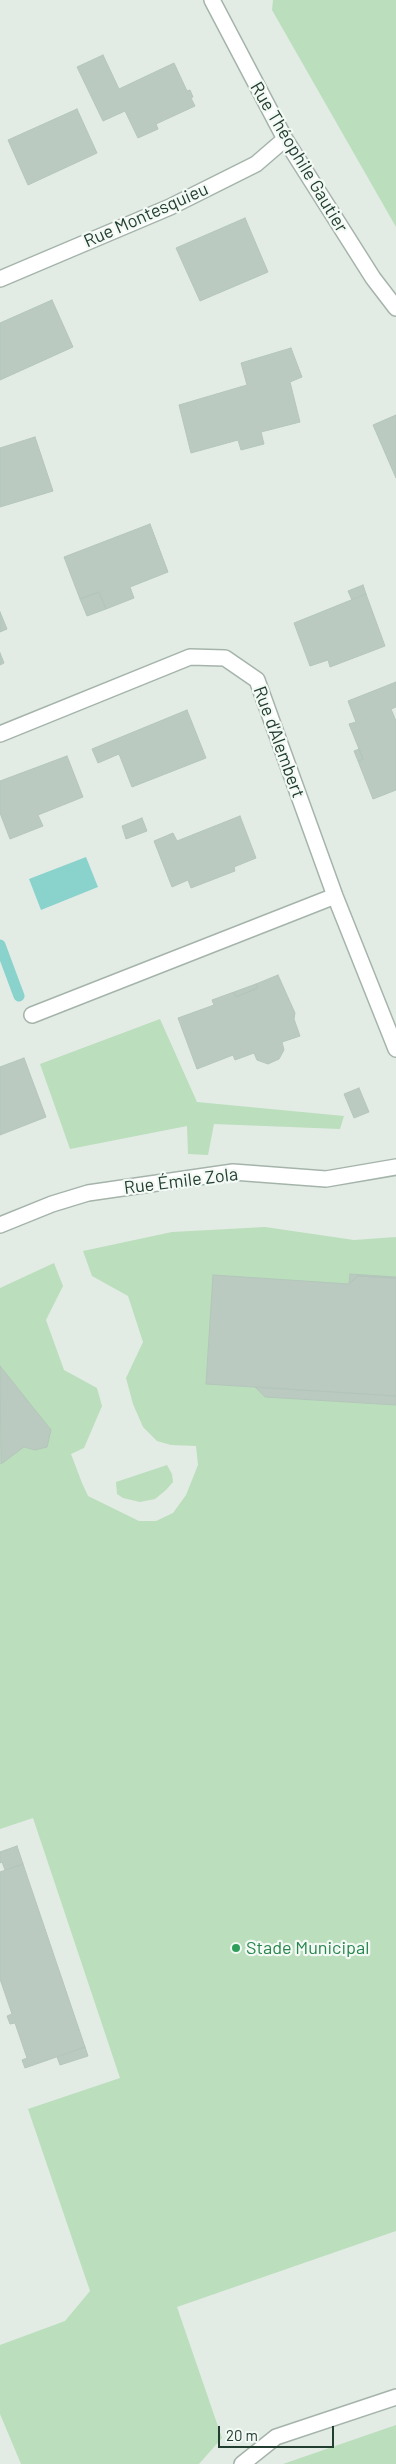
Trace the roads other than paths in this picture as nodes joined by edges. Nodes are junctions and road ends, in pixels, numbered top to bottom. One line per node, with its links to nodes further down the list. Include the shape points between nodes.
1 (212, 0): 2 (street, Rue Théophile Gautier)
2 (285, 139): 3 (street, Rue Montesquieu, via 256,164 170,207); 4 (street, Rue Théophile Gautier, via 372,278)
3 (0, 279)
4 (396, 308)
5 (0, 734): 6 (street, Rue d'Alembert, via 190,656 225,658 257,680)
6 (335, 896): 7 (street); 8 (street, Rue d'Alembert)
7 (32, 1016)
8 (396, 1049)
9 (396, 1167): 10 (street, Rue Émile Zola, via 326,1179 233,1172 98,1192 52,1204)
10 (0, 1225)
11 (396, 2397): 12 (street, via 276,2437)
12 (242, 2464)

